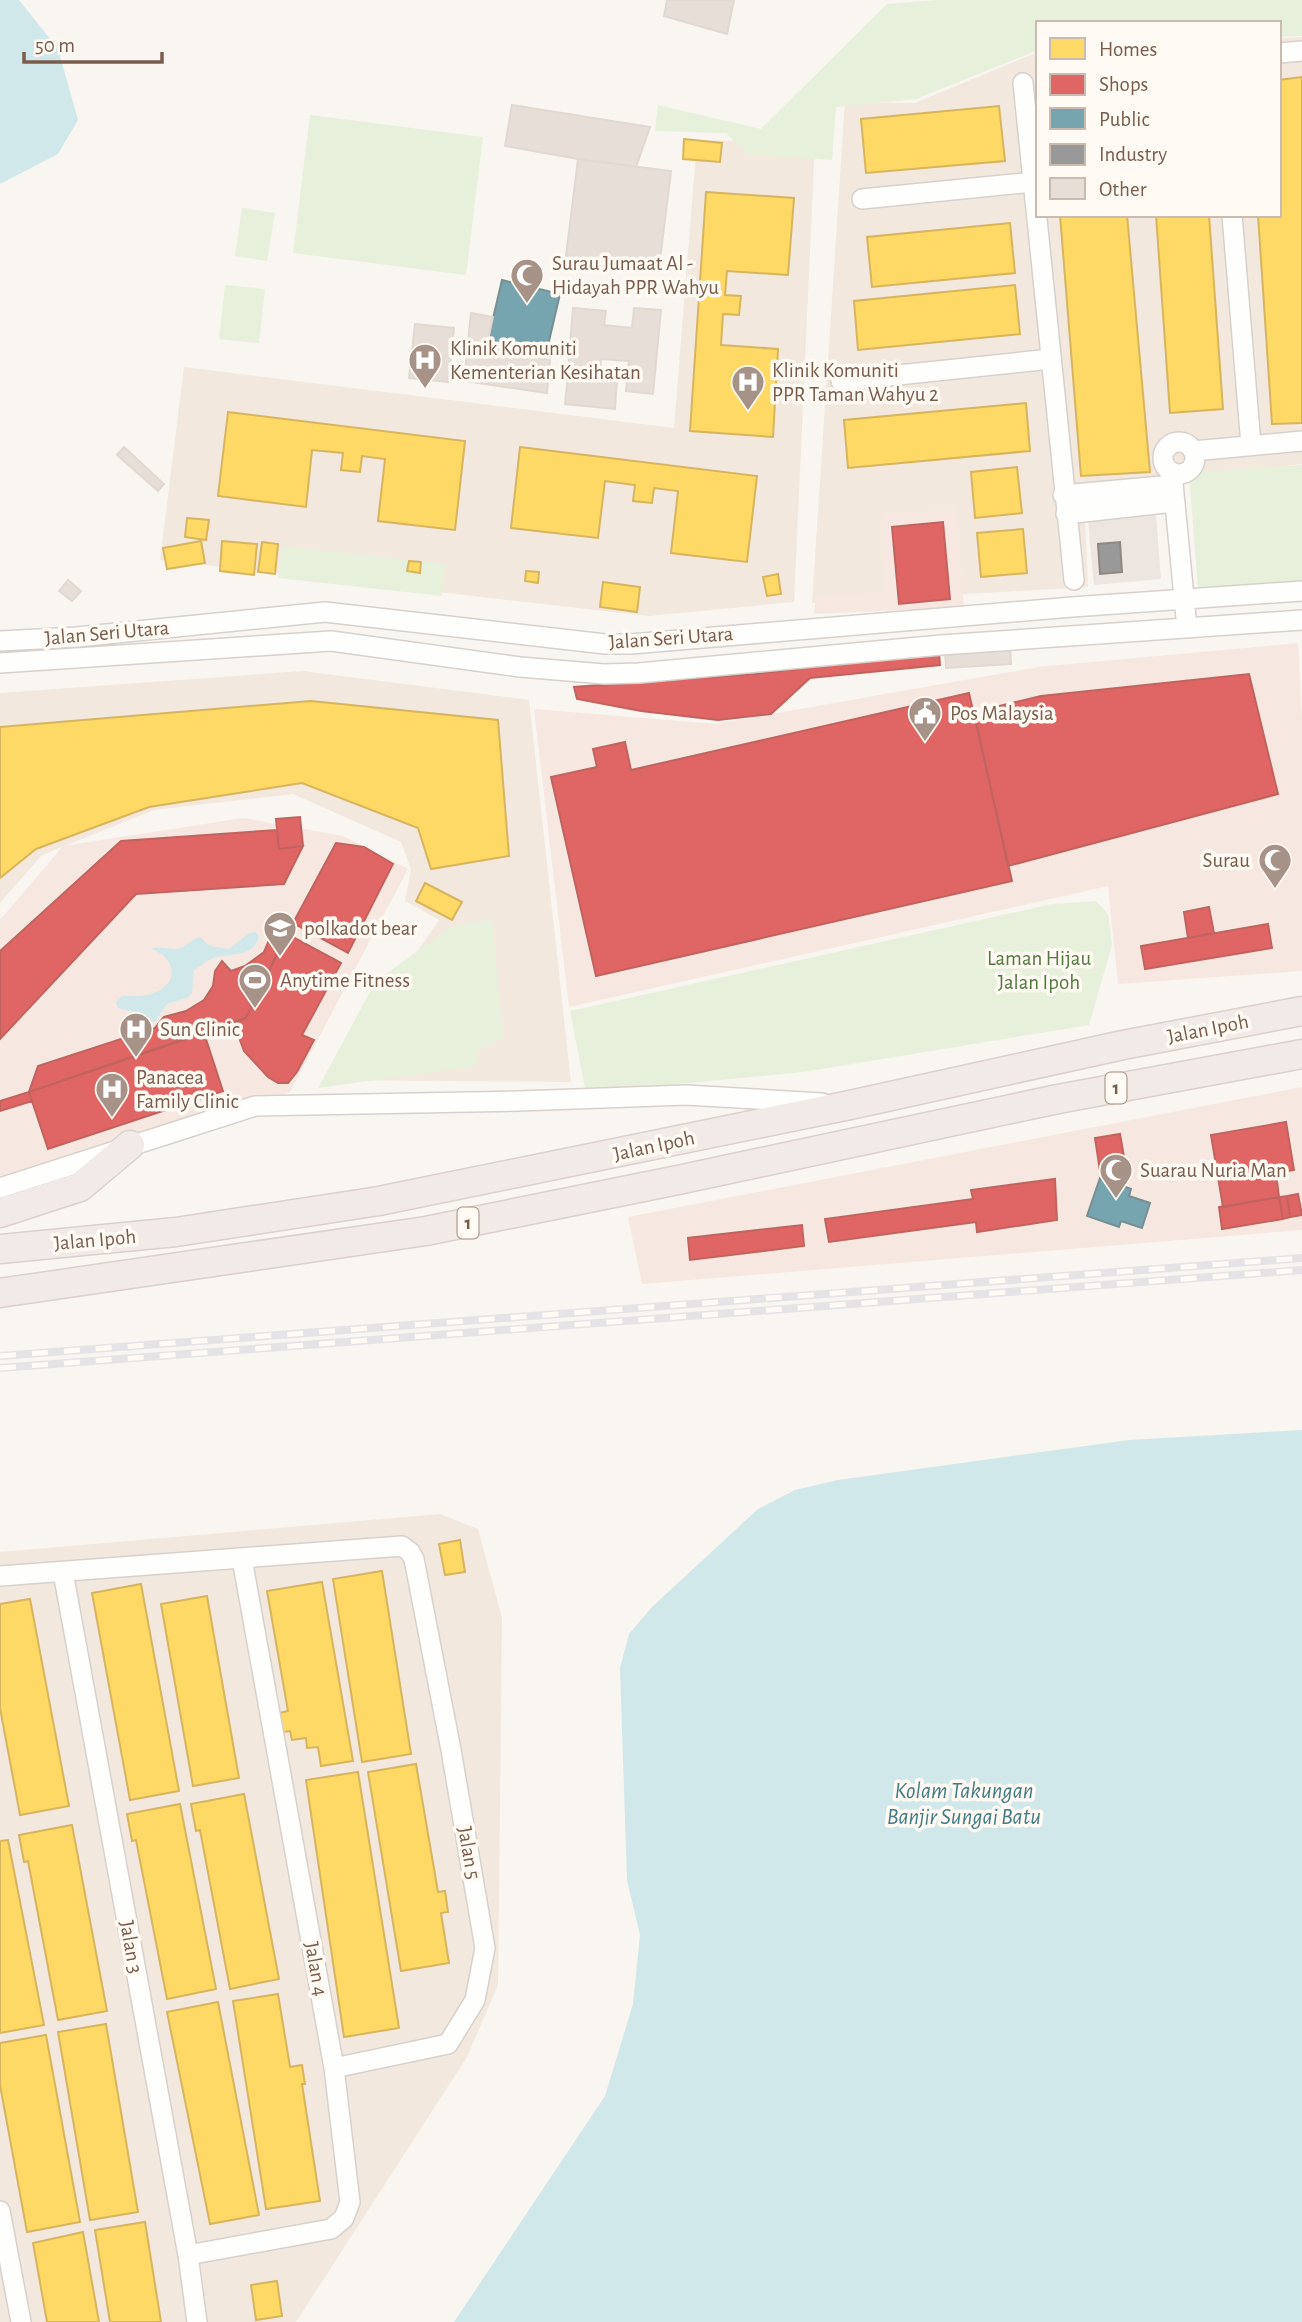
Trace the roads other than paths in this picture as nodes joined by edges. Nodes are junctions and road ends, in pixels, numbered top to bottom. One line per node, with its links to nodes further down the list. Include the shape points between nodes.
1 (1302, 51): 2 (street)
2 (1281, 53)
3 (1023, 83): 4 (street)
4 (1033, 182): 5 (street); 6 (street)
5 (862, 199)
6 (1036, 212)
7 (1037, 217): 9 (street)
8 (1232, 217): 12 (street)
9 (1051, 359): 10 (street); 14 (street)
10 (841, 381)
11 (1302, 441): 12 (street)
12 (1251, 445): 13 (street, via 1193,451 1181,442 1173,443 1163,454)
13 (1173, 487): 14 (street); 17 (street)
14 (1065, 504): 15 (street)
15 (1074, 580)
16 (1302, 591): 17 (street, Jalan Seri Utara)
17 (1184, 600): 19 (street); 20 (street, Jalan Seri Utara, via 631,644 325,612 76,637)
18 (1302, 620): 19 (street, Jalan Seri Utara)
19 (1187, 628): 21 (street, Jalan Seri Utara, via 639,673 520,667 331,641)
20 (0, 640)
21 (0, 663)
22 (1302, 1011): 24 (highway, Jalan Ipoh / 1)
23 (1302, 1054): 29 (highway, Jalan Ipoh / 1, via 1058,1099 426,1231)
24 (850, 1105): 25 (street, via 686,1094 255,1105); 28 (highway, Jalan Ipoh / 1, via 379,1201 176,1232)
25 (130, 1145): 26 (street); 27 (highway, via 80,1187)
26 (0, 1188)
27 (0, 1213)
28 (0, 1249)
29 (0, 1293)
30 (242, 1559): 31 (street); 33 (street, Jalan 4); 33 (street, Jalan 5, via 402,1546 410,1552 451,1750 485,1948 475,2000 448,2043)
31 (63, 1572): 32 (street); 35 (street, Jalan 3)
32 (0, 1576)
33 (334, 2068): 35 (street, Jalan 4, via 350,2202 344,2218 331,2229)
34 (0, 2211): 36 (street)
35 (187, 2255): 37 (street, Jalan 3)
36 (21, 2322)
37 (197, 2322)

